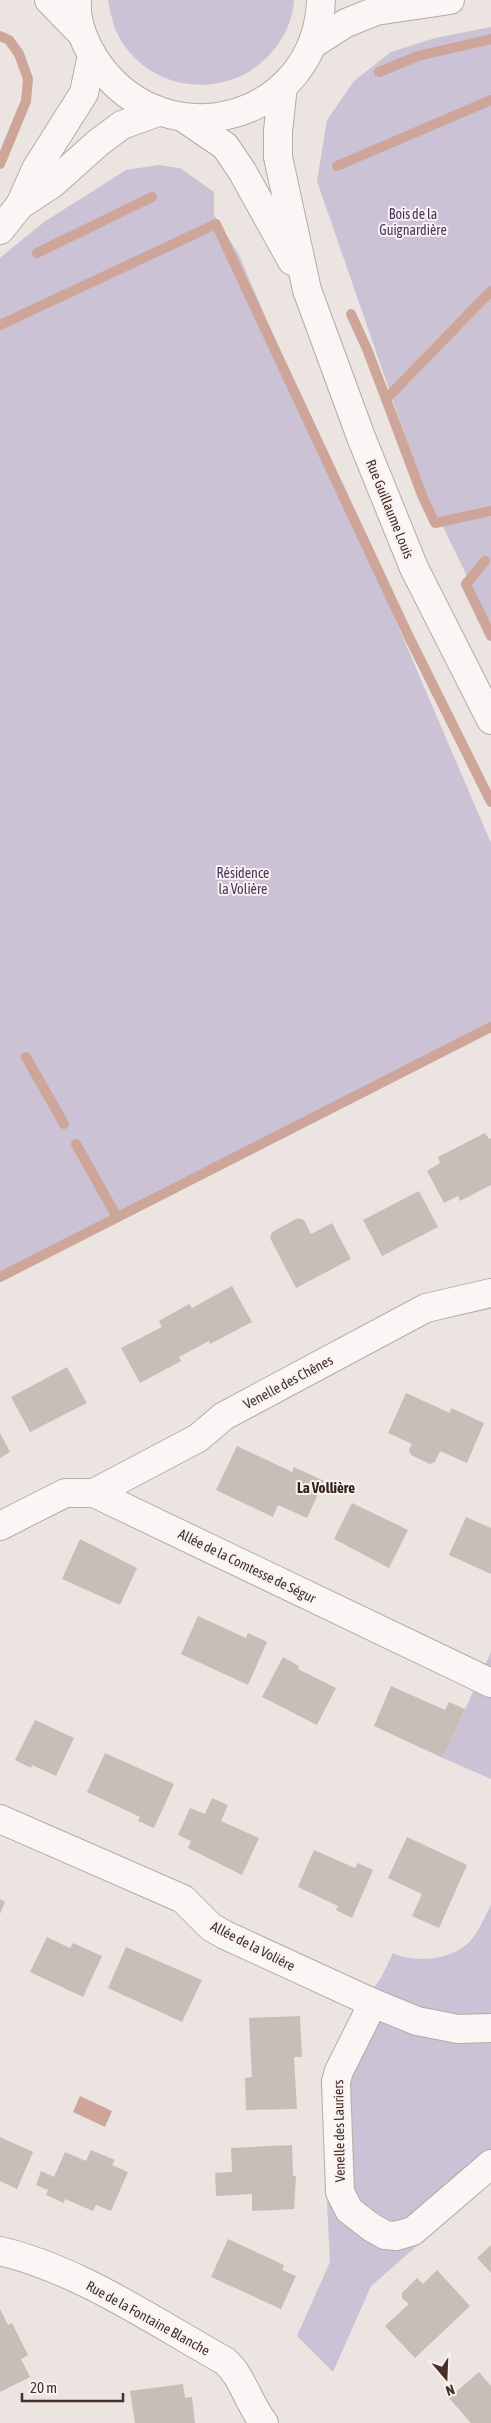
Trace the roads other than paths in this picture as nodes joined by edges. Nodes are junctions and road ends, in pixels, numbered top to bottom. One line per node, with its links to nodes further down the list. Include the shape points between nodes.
1 (49, 0): 6 (street)
2 (77, 0): 6 (street)
3 (322, 0): 5 (street)
4 (450, 0): 5 (street, via 376,11 346,23)
5 (313, 44): 7 (street, via 301,67)
6 (87, 45): 8 (street, via 109,80 131,99); 9 (street, via 84,93 36,169)
7 (283, 86): 8 (street, via 262,102 237,114 211,119); 11 (street, Rue Guillaume Louis, via 278,156)
8 (171, 115): 9 (street, via 122,125 52,184); 11 (street, Rue Guillaume Louis, via 225,146)
9 (20, 204): 10 (street)
10 (0, 230)
11 (308, 290): 12 (street, Rue Guillaume Louis, via 361,437 411,560)
12 (491, 720)
13 (491, 1293): 14 (street, Venelle des Chênes, via 426,1308 224,1416 198,1438)
14 (94, 1493): 15 (street, Allée de la Comtesse de Ségur, via 65,1493); 16 (street, Allée de la Comtesse de Ségur)
15 (0, 1526)
16 (491, 1683)
17 (0, 1819): 18 (street, Allée de la Volière, via 182,1900 225,1935)
18 (373, 2003): 19 (street, Allée de la Volière, via 442,2028); 20 (street, Venelle des Lauriers, via 336,2082 340,2192 349,2210 385,2235 405,2235 421,2226)
19 (491, 2028)
20 (491, 2164)
21 (0, 2251): 22 (street, Rue de la Fontaine Blanche, via 28,2257 66,2272 225,2360 235,2370 255,2412)
22 (264, 2423)

